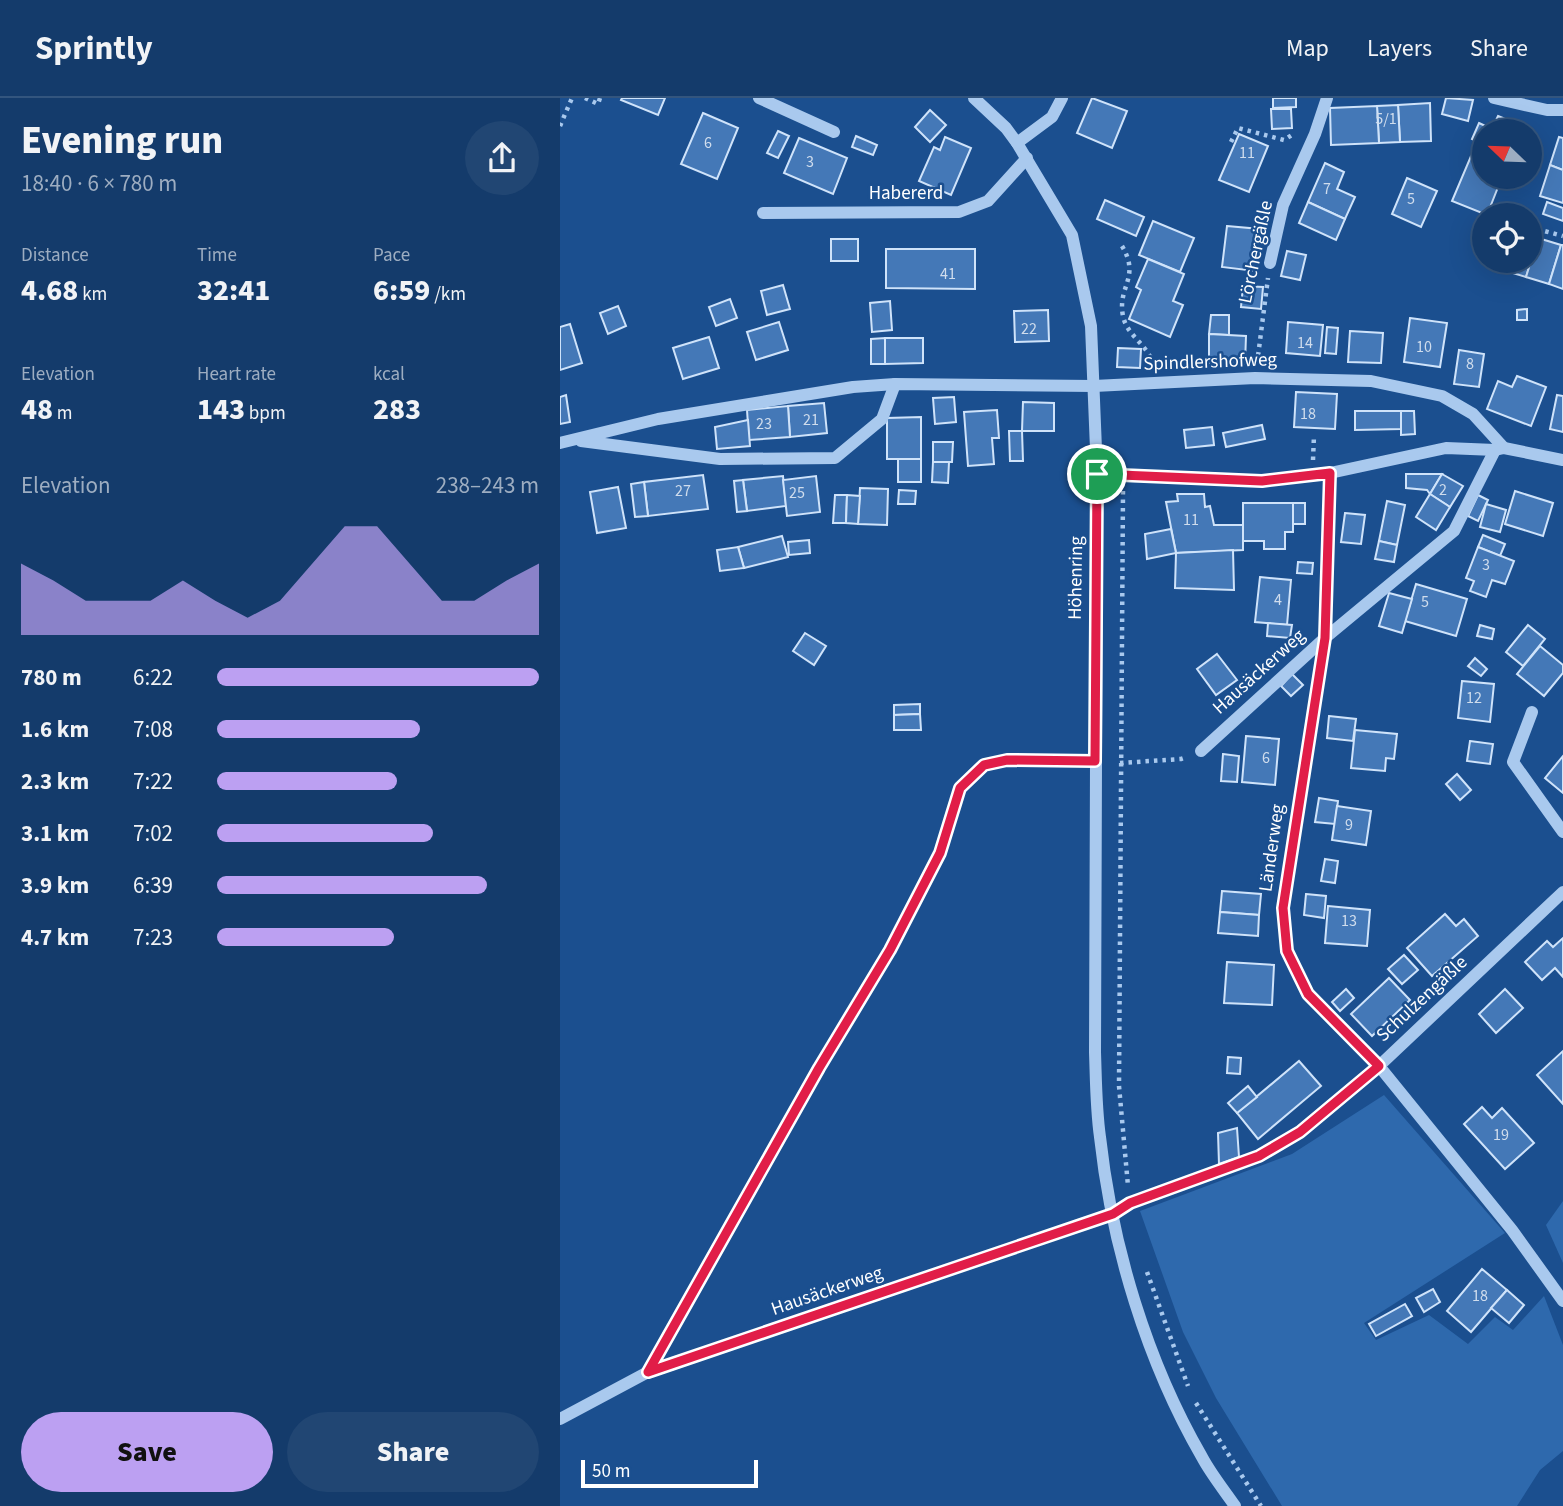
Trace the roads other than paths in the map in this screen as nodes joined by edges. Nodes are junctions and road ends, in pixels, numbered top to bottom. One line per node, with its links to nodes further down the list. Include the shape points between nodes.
1 (759, 98): 7 (street)
2 (974, 98): 8 (street, Höhenring)
3 (1062, 98): 8 (street, via 1052,117)
4 (1327, 98): 11 (street, Lörchergäßle, via 1283,205)
5 (1493, 98): 6 (street)
6 (1563, 110)
7 (834, 132)
8 (1017, 143): 9 (street, Höhenring)
9 (1027, 158): 10 (street, Habererd, via 988,201 959,212); 13 (street, Höhenring, via 1072,234 1091,326)
10 (763, 213)
11 (1270, 263)
12 (895, 384): 13 (street, Spindlershofweg); 14 (street, Spindlershofweg, via 745,403); 14 (street, Spindlershofweg, via 882,419 835,458 720,459)
13 (1094, 386): 16 (street, Spindlershofweg, via 1255,378 1371,381 1442,396 1474,414); 19 (street, Höhenring)
14 (577, 440): 15 (street, Spindlershofweg)
15 (560, 443)
16 (1500, 449): 17 (street); 18 (street, via 1446,448); 20 (street, Hausäckerweg, via 1454,531)
17 (1563, 460)
18 (1330, 473): 19 (street, via 1262,481); 20 (street, Länderweg)
19 (1097, 474): 26 (street, Höhenring, via 1095,1052 1100,1138)
20 (1325, 638): 22 (street, Hausäckerweg); 25 (street, Länderweg, via 1283,908 1287,951 1308,994)
21 (1532, 712): 23 (street, via 1513,762)
22 (1201, 751)
23 (1563, 832)
24 (1563, 892): 25 (street, Schulzengäßle)
25 (1379, 1066): 26 (street, Schulzengäßle, via 1300,1132 1259,1156 1130,1203); 27 (street, Länderweg, via 1512,1230)
26 (1113, 1214): 28 (street, Hausäckerweg, via 648,1372); 29 (street, Höhenring, via 1136,1312 1166,1387 1202,1458)
27 (1563, 1301)
28 (560, 1419)
29 (1235, 1506)

